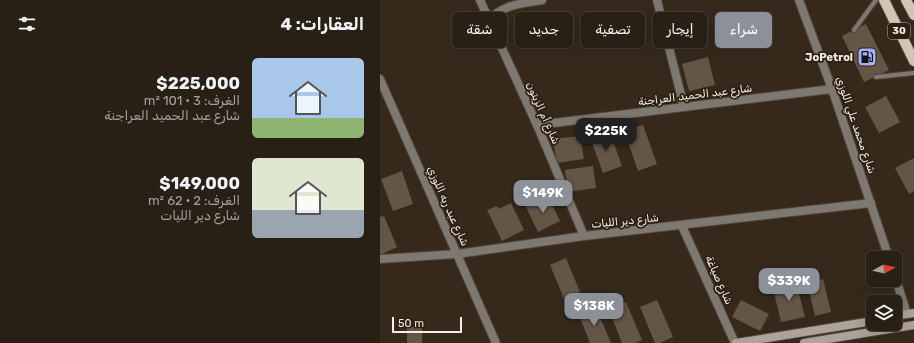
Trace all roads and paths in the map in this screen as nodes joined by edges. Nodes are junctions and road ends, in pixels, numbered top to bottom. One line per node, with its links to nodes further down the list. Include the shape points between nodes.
1 (480, 0): 8 (street, شارع أم الزيتون)
2 (542, 0): 9 (street, via 503,8)
3 (657, 0): 18 (street)
4 (799, 0): 17 (street, شارع محمد علي اللوزي)
5 (876, 0): 11 (lane)
6 (884, 0): 13 (main road, 30)
7 (906, 0): 10 (main road, 30)
8 (485, 12)
9 (497, 12)
10 (914, 15)
11 (854, 30)
12 (501, 48): 19 (street, شارع أم الزيتون)
13 (914, 61)
14 (914, 73): 15 (lane)
15 (876, 77)
16 (380, 79): 24 (street, شارع عبد ربه اللوزي)
17 (832, 90): 18 (street, شارع عبد الحميد العراجنة); 20 (street, شارع محمد علي اللوزي)
18 (684, 108): 19 (street, شارع عبد الحميد العراجنة)
19 (537, 125): 22 (street, شارع أم الزيتون)
20 (871, 203): 21 (street, شارع دير الليات); 23 (street, شارع محمد علي اللوزي)
21 (682, 226): 22 (street, شارع دير الليات); 31 (street, شارع صياغة)
22 (584, 236): 24 (street, شارع دير الليات)
23 (887, 251)
24 (457, 254): 25 (street, شارع دير الليات); 30 (street, شارع عبد ربه اللوزي)
25 (380, 259)
26 (900, 287): 27 (street)
27 (911, 313)
28 (866, 321): 31 (street)
29 (914, 325): 32 (street)
30 (496, 343)
31 (736, 343)
32 (804, 343)

